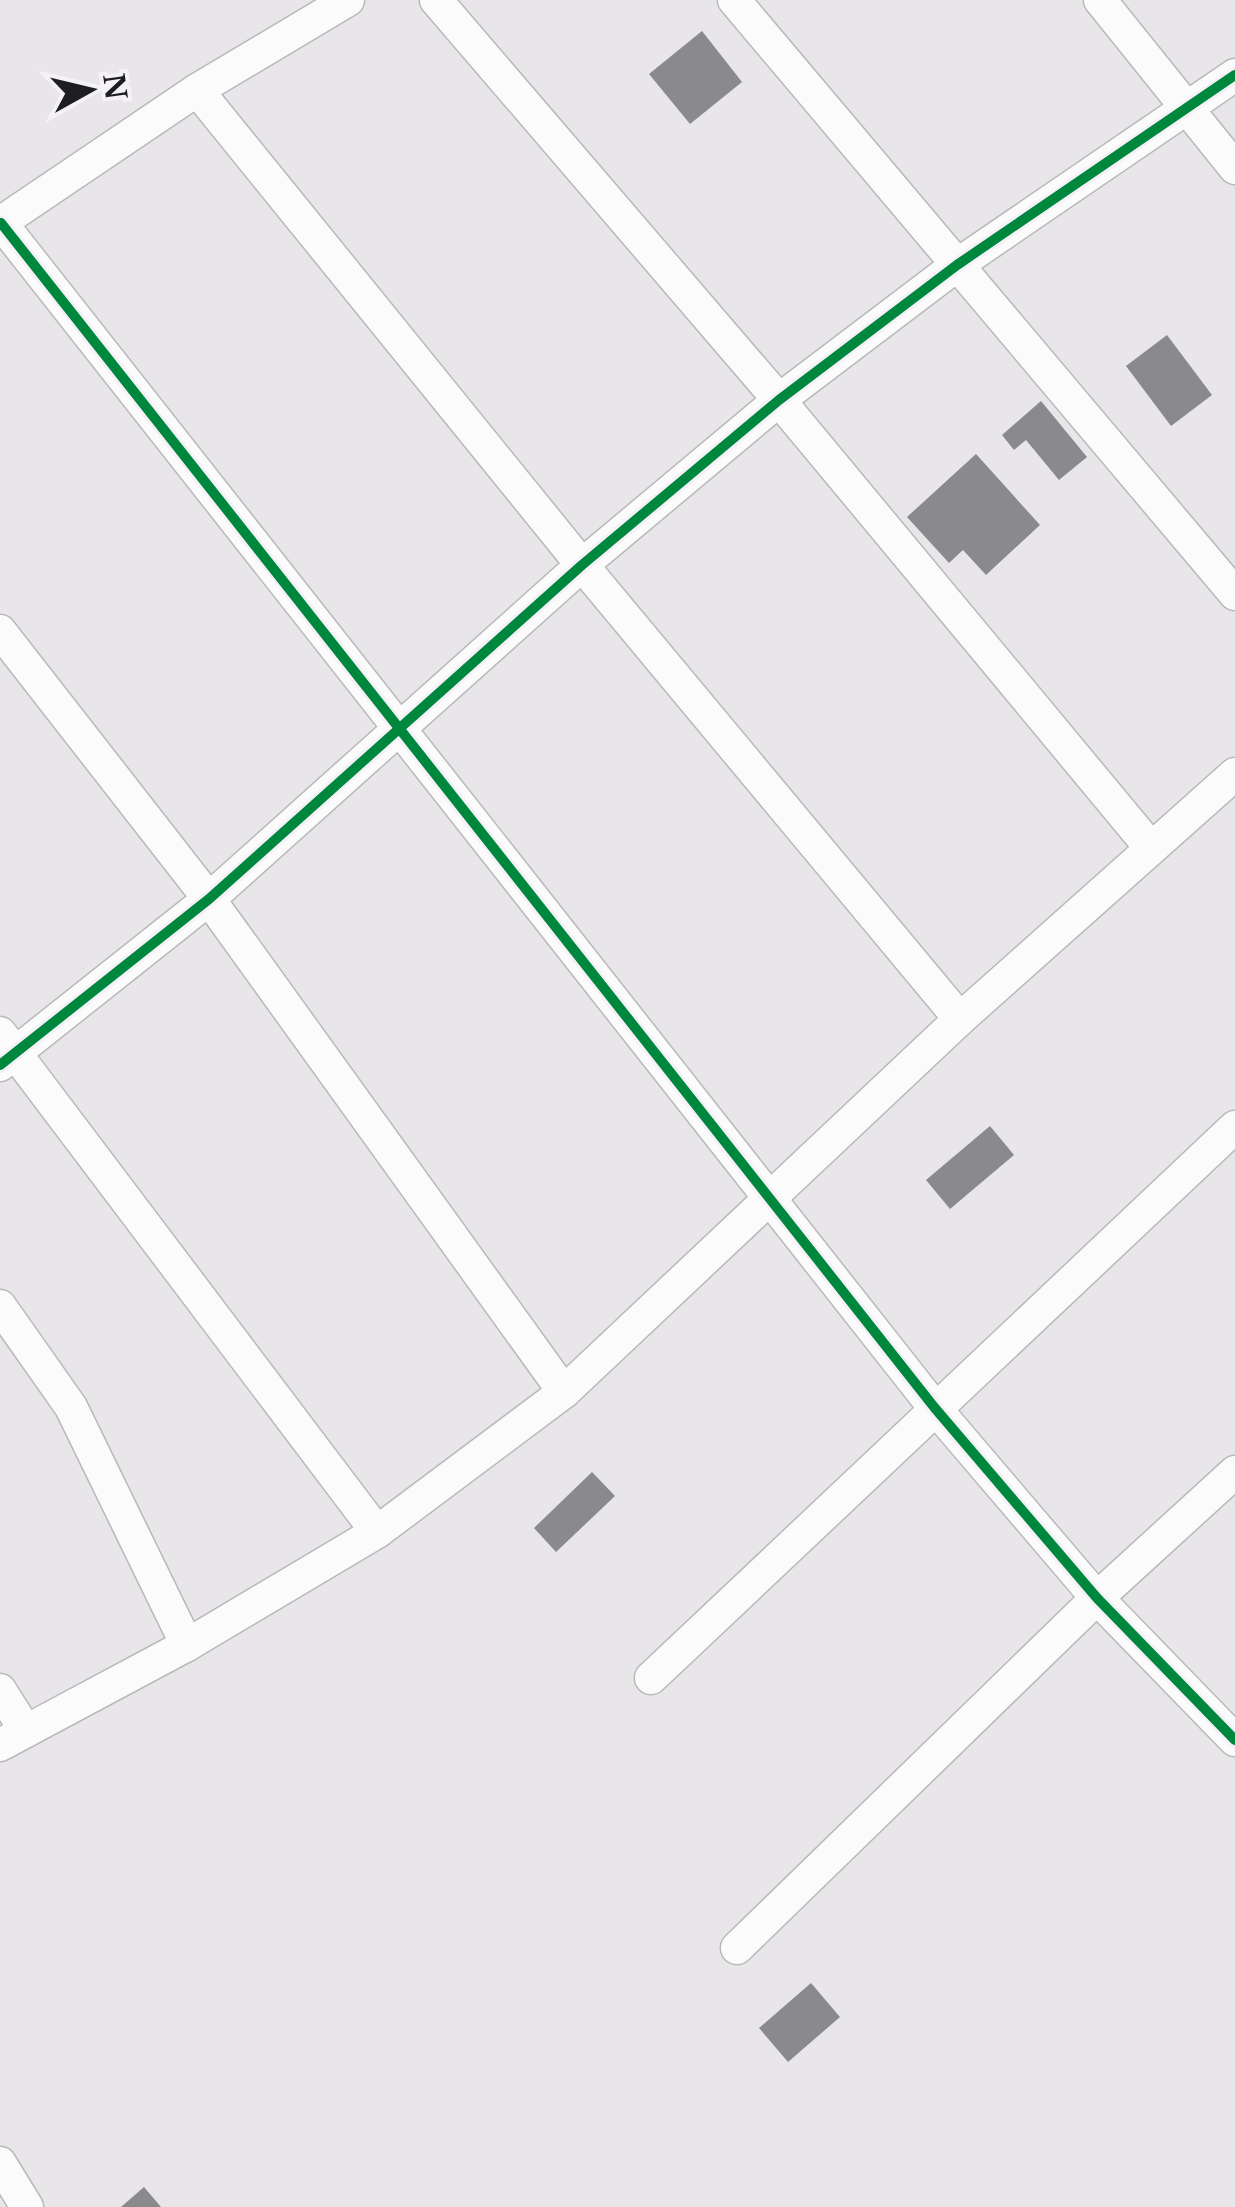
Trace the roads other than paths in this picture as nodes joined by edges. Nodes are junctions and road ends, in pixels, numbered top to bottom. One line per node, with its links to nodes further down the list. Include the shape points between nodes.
1 (348, 0): 6 (street)
2 (436, 0): 11 (street)
3 (734, 0): 10 (street)
4 (1100, 0): 7 (street)
5 (1235, 75): 7 (street)
6 (197, 90): 9 (street); 12 (street)
7 (1185, 109): 8 (street); 10 (street)
8 (1235, 168)
9 (0, 223): 15 (street)
10 (957, 265): 11 (street); 13 (street)
11 (779, 400): 12 (street); 17 (street)
12 (582, 565): 15 (street); 19 (street)
13 (1235, 594)
14 (0, 631): 18 (street)
15 (404, 730): 18 (street); 22 (street)
16 (1235, 774): 17 (street)
17 (1151, 848): 19 (street)
18 (210, 899): 20 (street); 24 (street)
19 (960, 1019): 22 (street)
20 (5, 1050): 27 (street)
21 (1235, 1127): 25 (street)
22 (771, 1195): 24 (street); 25 (street)
23 (0, 1306): 29 (street, via 71,1407)
24 (564, 1392): 27 (street)
25 (934, 1407): 28 (street); 30 (street)
26 (1235, 1472): 28 (street)
27 (377, 1532): 29 (street)
28 (1098, 1598): 33 (street); 34 (street)
29 (186, 1644): 32 (street)
30 (651, 1678)
31 (0, 1690): 32 (street)
32 (13, 1738)
33 (1235, 1740)
34 (737, 1948)
35 (0, 2163): 36 (street)
36 (27, 2207)

